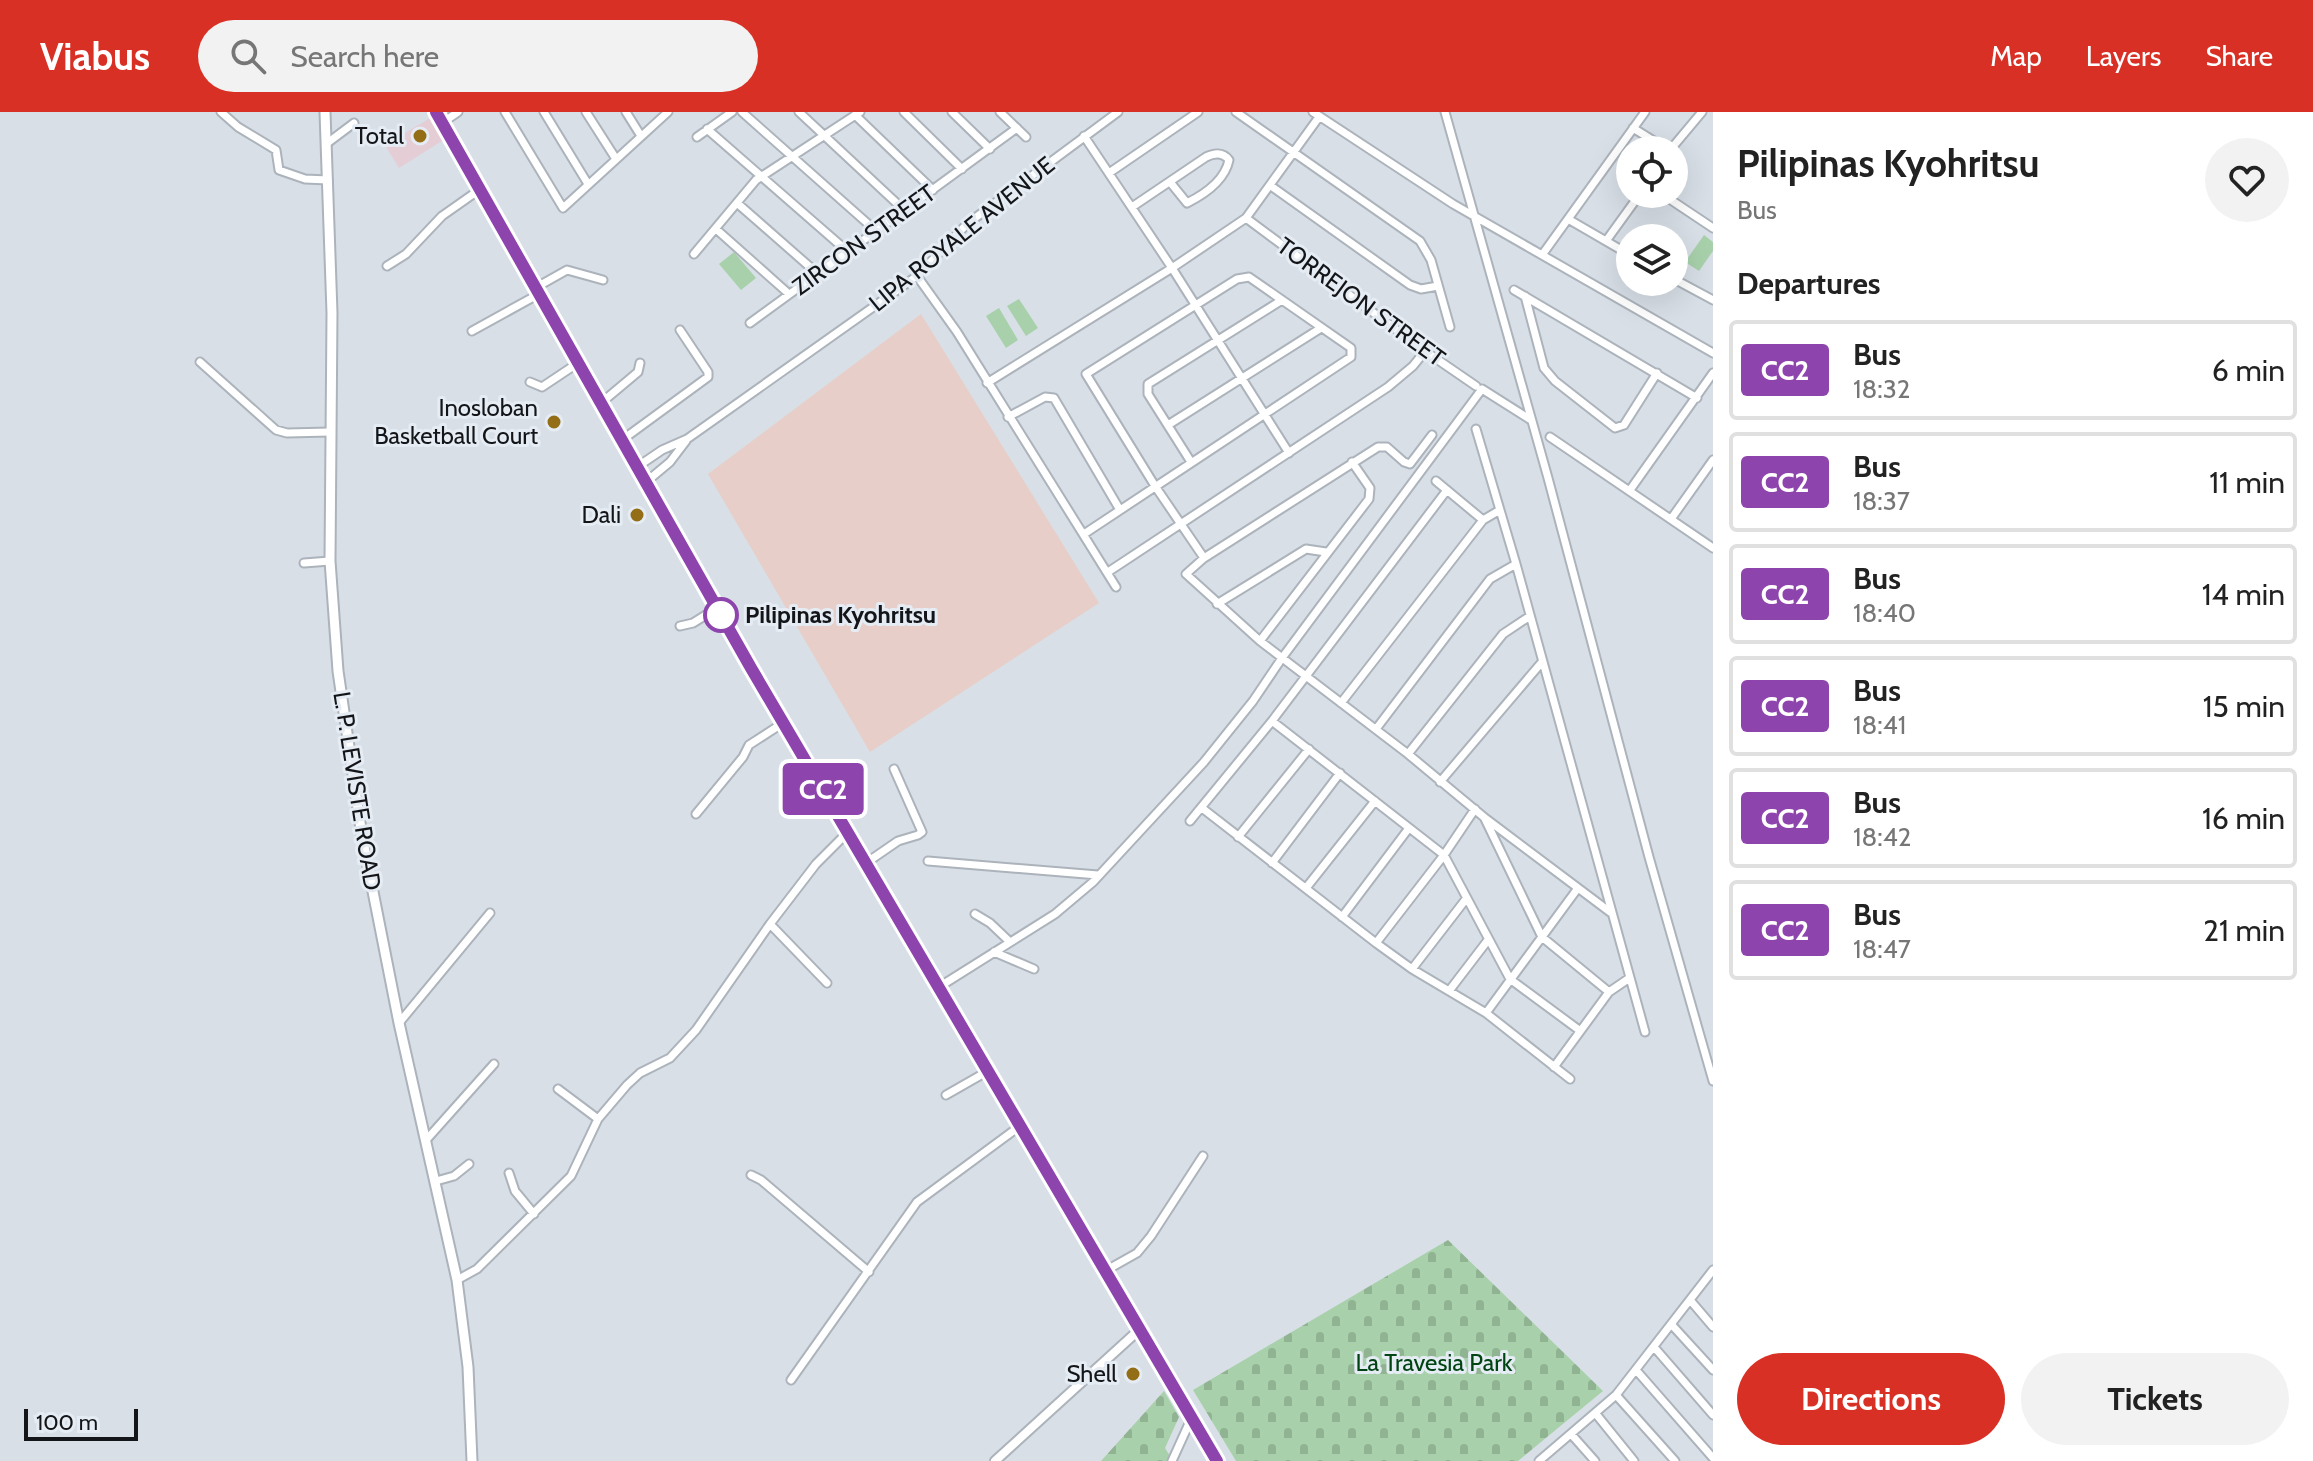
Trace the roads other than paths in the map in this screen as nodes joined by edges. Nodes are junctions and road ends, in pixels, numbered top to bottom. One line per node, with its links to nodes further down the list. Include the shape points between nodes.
1 (221, 112): 41 (street, via 276,150 279,170 298,178)
2 (325, 112): 33 (main road, L. P. LEVISTE ROAD)
3 (458, 112): 23 (street)
4 (505, 112): 43 (street, via 563,208)
5 (544, 112): 43 (street)
6 (586, 112): 37 (street)
7 (626, 112): 29 (street)
8 (732, 112): 27 (street)
9 (742, 112): 36 (street)
10 (799, 112): 28 (street)
11 (904, 112): 38 (street)
12 (952, 112): 34 (street)
13 (1000, 112): 25 (street)
14 (1118, 112): 30 (street, LIPA ROYALE AVENUE)
15 (1198, 112): 39 (street)
16 (1236, 112): 35 (street)
17 (1445, 112): 52 (street)
18 (1645, 112): 26 (street)
19 (1702, 112): 26 (street, via 1671,149)
20 (665, 113): 29 (street)
21 (858, 114): 28 (street); 46 (street)
22 (1316, 114): 35 (street); 52 (street)
23 (439, 117): 45 (highway)
24 (354, 123): 33 (street)
25 (1017, 128): 32 (street); 34 (street, ZIRCON STREET)
26 (1633, 128): 54 (street)
27 (707, 129): 31 (street); 40 (street)
28 (825, 134): 36 (street); 51 (street)
29 (641, 136): 37 (street)
30 (1084, 136): 39 (street); 66 (street, LIPA ROYALE AVENUE, via 967,224)
31 (697, 137)
32 (1026, 137)
33 (326, 144): 41 (main road, L. P. LEVISTE ROAD)
34 (990, 149): 38 (street, ZIRCON STREET)
35 (1294, 151): 44 (street); 68 (street, via 1420,241)
36 (792, 155): 40 (street); 57 (street)
37 (616, 159): 43 (street)
38 (962, 169): 46 (street, ZIRCON STREET)
39 (1109, 173): 48 (street)
40 (762, 175): 47 (street); 60 (street)
41 (328, 180): 101 (main road, L. P. LEVISTE ROAD)
42 (1170, 182): 42 (street, via 1212,154 1229,160 1217,183 1187,203); 48 (street)
43 (588, 184)
44 (1271, 186): 53 (street); 68 (street, via 1410,285)
45 (479, 190): 63 (street); 71 (highway)
46 (933, 190): 51 (street, ZIRCON STREET)
47 (737, 203): 56 (street); 65 (street)
48 (1132, 207): 64 (street)
49 (1630, 208): 58 (street)
50 (1683, 208): 55 (street)
51 (904, 210): 57 (street, ZIRCON STREET)
52 (1474, 217): 62 (street); 98 (street)
53 (1246, 218): 64 (street); 83 (street, TORREJON STREET)
54 (1568, 219): 58 (street); 62 (street)
55 (1713, 228)
56 (716, 229): 61 (street); 72 (street)
57 (875, 230): 60 (street, ZIRCON STREET)
58 (1606, 241): 59 (street)
59 (1616, 247)
60 (847, 251): 65 (street, ZIRCON STREET)
61 (694, 254)
62 (1542, 255): 84 (street)
63 (387, 266)
64 (1172, 268): 76 (street); 92 (street)
65 (818, 274): 72 (street, ZIRCON STREET)
66 (917, 276): 92 (street); 104 (street, LIPA ROYALE AVENUE)
67 (603, 280): 71 (street, via 567,270)
68 (1438, 286): 78 (street)
69 (1688, 286): 74 (street)
70 (1514, 290): 73 (street)
71 (537, 291): 81 (street); 86 (highway)
72 (789, 294): 77 (street, ZIRCON STREET)
73 (1525, 296): 88 (street); 88 (street, via 1544,368 1615,428 1624,425)
74 (1713, 299)
75 (1282, 300): 76 (street, via 1244,277); 79 (street); 82 (street)
76 (1195, 304): 82 (street); 113 (street, via 1086,374)
77 (750, 323)
78 (1450, 327)
79 (1321, 328): 90 (street); 96 (street, via 1351,348 1351,357)
80 (680, 330): 105 (street, via 708,377)
81 (472, 331)
82 (1217, 341): 90 (street); 99 (street, via 1148,384 1148,394)
83 (1425, 351): 93 (street, TORREJON STREET); 106 (street, via 1401,377)
84 (1713, 353)
85 (200, 362): 101 (street, via 276,430)
86 (578, 363): 91 (street, via 542,387); 95 (highway)
87 (640, 363): 95 (street, via 638,372)
88 (1657, 373): 94 (street)
89 (1713, 373): 94 (street)
90 (1241, 379): 96 (street); 99 (street)
91 (530, 382)
92 (987, 383): 97 (street)
93 (1479, 387): 98 (street, TORREJON STREET); 136 (street)
94 (1697, 398): 115 (street)
95 (601, 403): 105 (highway)
96 (1263, 414): 106 (street); 108 (street)
97 (1008, 417): 116 (street, via 1045,397 1054,398); 121 (street)
98 (1532, 421): 191 (street)
99 (1168, 425): 108 (street)
100 (1476, 429): 117 (street)
101 (330, 432): 126 (main road, L. P. LEVISTE ROAD)
102 (1432, 435): 109 (street, via 1410,464 1382,446)
103 (1550, 437): 115 (street)
104 (687, 439): 110 (street, LIPA ROYALE AVENUE); 112 (street, LIPA ROYALE AVENUE)
105 (622, 440): 110 (highway)
106 (1289, 453): 120 (street)
107 (1713, 460): 118 (street)
108 (1191, 462): 113 (street)
109 (1352, 462): 124 (street, via 1371,494); 125 (street)
110 (637, 467): 112 (highway)
111 (1436, 481): 114 (street)
112 (646, 482): 132 (highway)
113 (1155, 486): 116 (street); 120 (street)
114 (1447, 490): 119 (street); 138 (street)
115 (1630, 490): 118 (street)
116 (1120, 510): 121 (street)
117 (1500, 510): 119 (street); 128 (street)
118 (1671, 519): 123 (street)
119 (1483, 520): 139 (street)
120 (1180, 524): 125 (street); 129 (street)
121 (1084, 534): 129 (street)
122 (1713, 536): 123 (street)
123 (1710, 546)
124 (1326, 552): 131 (street, via 1306,549); 135 (street)
125 (1204, 558): 131 (street, via 1186,574)
126 (330, 561): 127 (street); 184 (main road, L. P. LEVISTE ROAD, via 338,671 359,822)
127 (304, 563)
128 (1516, 564): 133 (street); 142 (street, via 1490,579)
129 (1108, 572): 130 (street)
130 (1116, 587)
131 (1217, 604): 135 (street)
132 (717, 608): 134 (street); 141 (highway)
133 (1530, 616): 137 (street); 144 (street, via 1503,634)
134 (680, 626)
135 (1260, 641): 136 (street)
136 (1282, 658): 138 (street); 161 (street, via 1204,762)
137 (1542, 662): 147 (street); 165 (street)
138 (1306, 677): 139 (street); 140 (street)
139 (1341, 703): 142 (street)
140 (1272, 721): 143 (street); 149 (street)
141 (783, 723): 151 (street, via 747,747); 155 (highway)
142 (1376, 729): 144 (street)
143 (1309, 749): 146 (street); 156 (street)
144 (1408, 754): 147 (street)
145 (894, 769): 159 (street, via 922,832)
146 (1340, 773): 148 (street); 160 (street)
147 (1440, 782): 150 (street)
148 (1375, 801): 154 (street); 162 (street)
149 (1202, 808): 153 (street); 156 (street)
150 (1475, 809): 152 (street); 157 (street)
151 (696, 814)
152 (1485, 818): 163 (street); 170 (street)
153 (1190, 821)
154 (1409, 828): 157 (street); 168 (street)
155 (848, 832): 159 (highway); 169 (street)
156 (1238, 837): 160 (street)
157 (1444, 855): 164 (street); 173 (street)
158 (928, 861): 161 (street)
159 (866, 863): 180 (highway)
160 (1272, 863): 162 (street)
161 (1098, 875): 172 (street, via 1055,914)
162 (1306, 888): 168 (street)
163 (1578, 888): 165 (street); 170 (street)
164 (1466, 899): 171 (street); 176 (street)
165 (1610, 912): 178 (street)
166 (490, 913): 184 (street)
167 (975, 914): 172 (street)
168 (1342, 917): 173 (street)
169 (770, 924): 179 (street); 194 (street, via 696,1030 670,1058 640,1073)
170 (1542, 937): 177 (street); 182 (street)
171 (1488, 940): 177 (street); 181 (street)
172 (1010, 942): 174 (street)
173 (1376, 943): 176 (street)
174 (994, 952): 175 (street); 180 (street)
175 (1034, 969)
176 (1412, 969): 181 (street)
177 (1510, 979): 183 (street); 185 (street)
178 (1628, 979): 182 (street); 186 (street)
179 (827, 983)
180 (939, 987): 189 (highway)
181 (1449, 991): 183 (street)
182 (1609, 992): 185 (street)
183 (1486, 1013): 188 (street)
184 (399, 1023): 196 (main road, L. P. LEVISTE ROAD)
185 (1579, 1030): 188 (street)
186 (1645, 1032)
187 (494, 1064): 196 (street)
188 (1554, 1067): 190 (street)
189 (988, 1071): 193 (street); 195 (highway)
190 (1570, 1079)
191 (1713, 1081)
192 (558, 1089): 194 (street)
193 (946, 1095)
194 (598, 1119): 202 (street, via 571,1176)
195 (1020, 1126): 204 (highway); 205 (street, via 917,1202)
196 (427, 1139): 201 (main road, L. P. LEVISTE ROAD)
197 (1203, 1156): 204 (street, via 1137,1253)
198 (469, 1164): 201 (street)
199 (509, 1173): 202 (street, via 515,1191)
200 (751, 1175): 205 (street)
201 (436, 1181): 206 (main road, L. P. LEVISTE ROAD)
202 (534, 1214): 206 (street, via 477,1269)
203 (1713, 1270): 207 (street)
204 (1105, 1271): 210 (highway)
205 (869, 1272): 214 (street)
206 (457, 1280): 223 (main road, L. P. LEVISTE ROAD)
207 (1690, 1300): 208 (street); 209 (street)
208 (1671, 1324): 211 (street); 213 (street)
209 (1713, 1327)
210 (1140, 1329): 218 (highway); 224 (street)
211 (1654, 1347): 212 (street); 217 (street)
212 (1636, 1370): 215 (street); 221 (street)
213 (1713, 1370)
214 (791, 1380)
215 (1616, 1395): 216 (street); 229 (street)
216 (1596, 1414): 219 (street); 228 (street)
217 (1713, 1415)
218 (1192, 1417): 222 (street); 225 (highway)
219 (1571, 1434): 220 (street); 227 (street)
220 (1549, 1458): 226 (street)
221 (1713, 1458)
222 (1175, 1460)
223 (472, 1461)
224 (995, 1461)
225 (1217, 1461)
226 (1539, 1461)
227 (1595, 1461)
228 (1634, 1461)
229 (1675, 1461)

